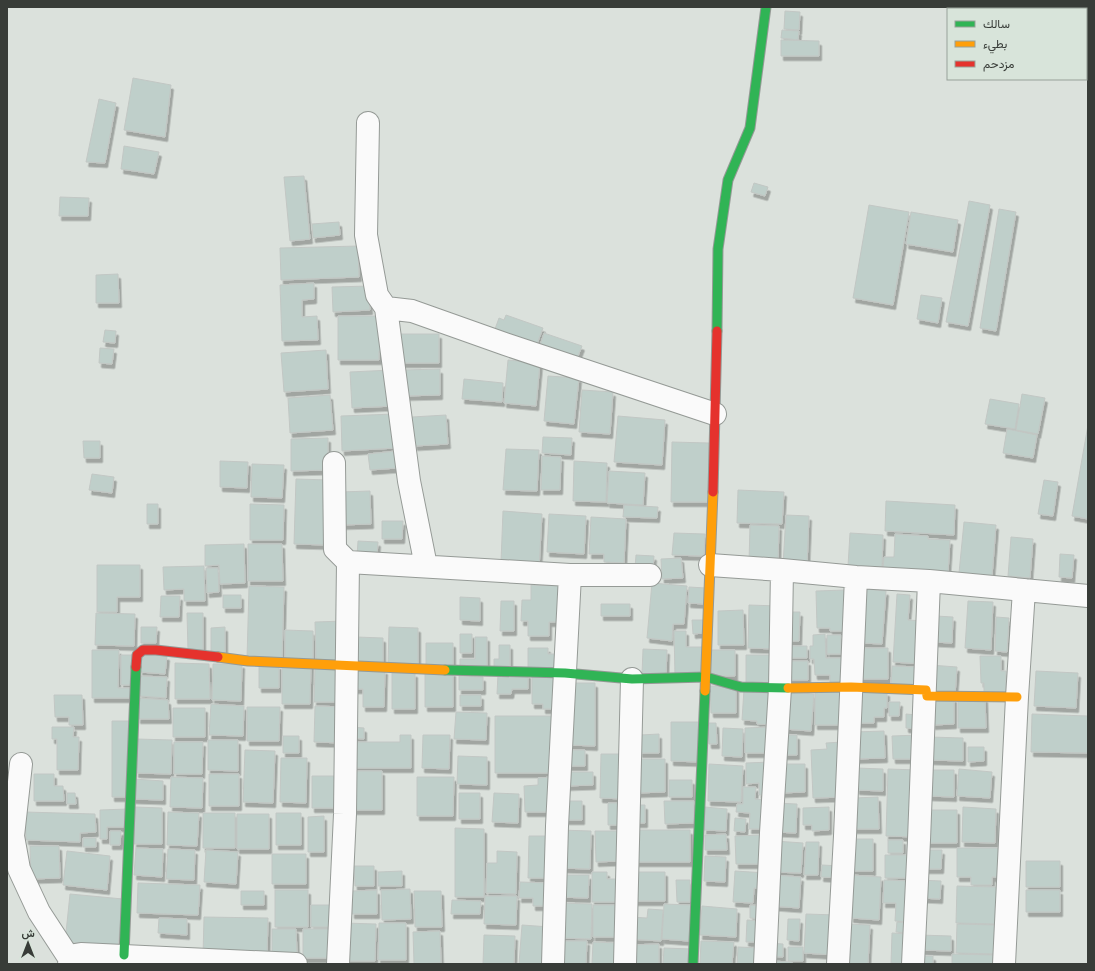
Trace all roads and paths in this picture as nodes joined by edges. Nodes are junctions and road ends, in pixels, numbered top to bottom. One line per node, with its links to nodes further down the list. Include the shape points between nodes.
1 (766, 7): 4 (street, via 750,128 728,180 718,249)
2 (368, 124): 3 (street, via 366,235 377,295)
3 (386, 308): 4 (street, via 412,311); 8 (street, via 409,481)
4 (715, 414): 7 (street)
5 (334, 463): 6 (street, via 335,549)
6 (348, 562): 8 (street); 16 (street)
7 (710, 564): 9 (street); 18 (street)
8 (426, 566): 10 (street)
9 (782, 570): 12 (street); 21 (street)
10 (570, 575): 11 (street); 17 (street)
11 (650, 575)
12 (856, 577): 13 (street); 20 (street)
13 (929, 581): 14 (street); 22 (street)
14 (1024, 590): 15 (street); 23 (street)
15 (1088, 596)
16 (348, 665): 17 (street); 25 (street, via 248,661 156,650 143,650 137,655); 28 (street)
17 (565, 673): 19 (street); 29 (street)
18 (706, 677): 19 (street); 21 (street, via 741,687); 31 (street)
19 (632, 679): 30 (street)
20 (851, 686): 21 (street); 22 (street); 33 (street)
21 (780, 688): 32 (street)
22 (926, 690): 23 (street, via 927,696); 34 (street)
23 (1017, 697): 35 (street)
24 (21, 764): 26 (street, via 13,836 19,869 39,912)
25 (124, 955): 26 (street, via 81,954 75,955); 27 (street)
26 (70, 962)
27 (296, 964)
28 (338, 964)
29 (553, 964)
30 (625, 964)
31 (693, 964)
32 (765, 964)
33 (838, 964)
34 (913, 964)
35 (1004, 964)

